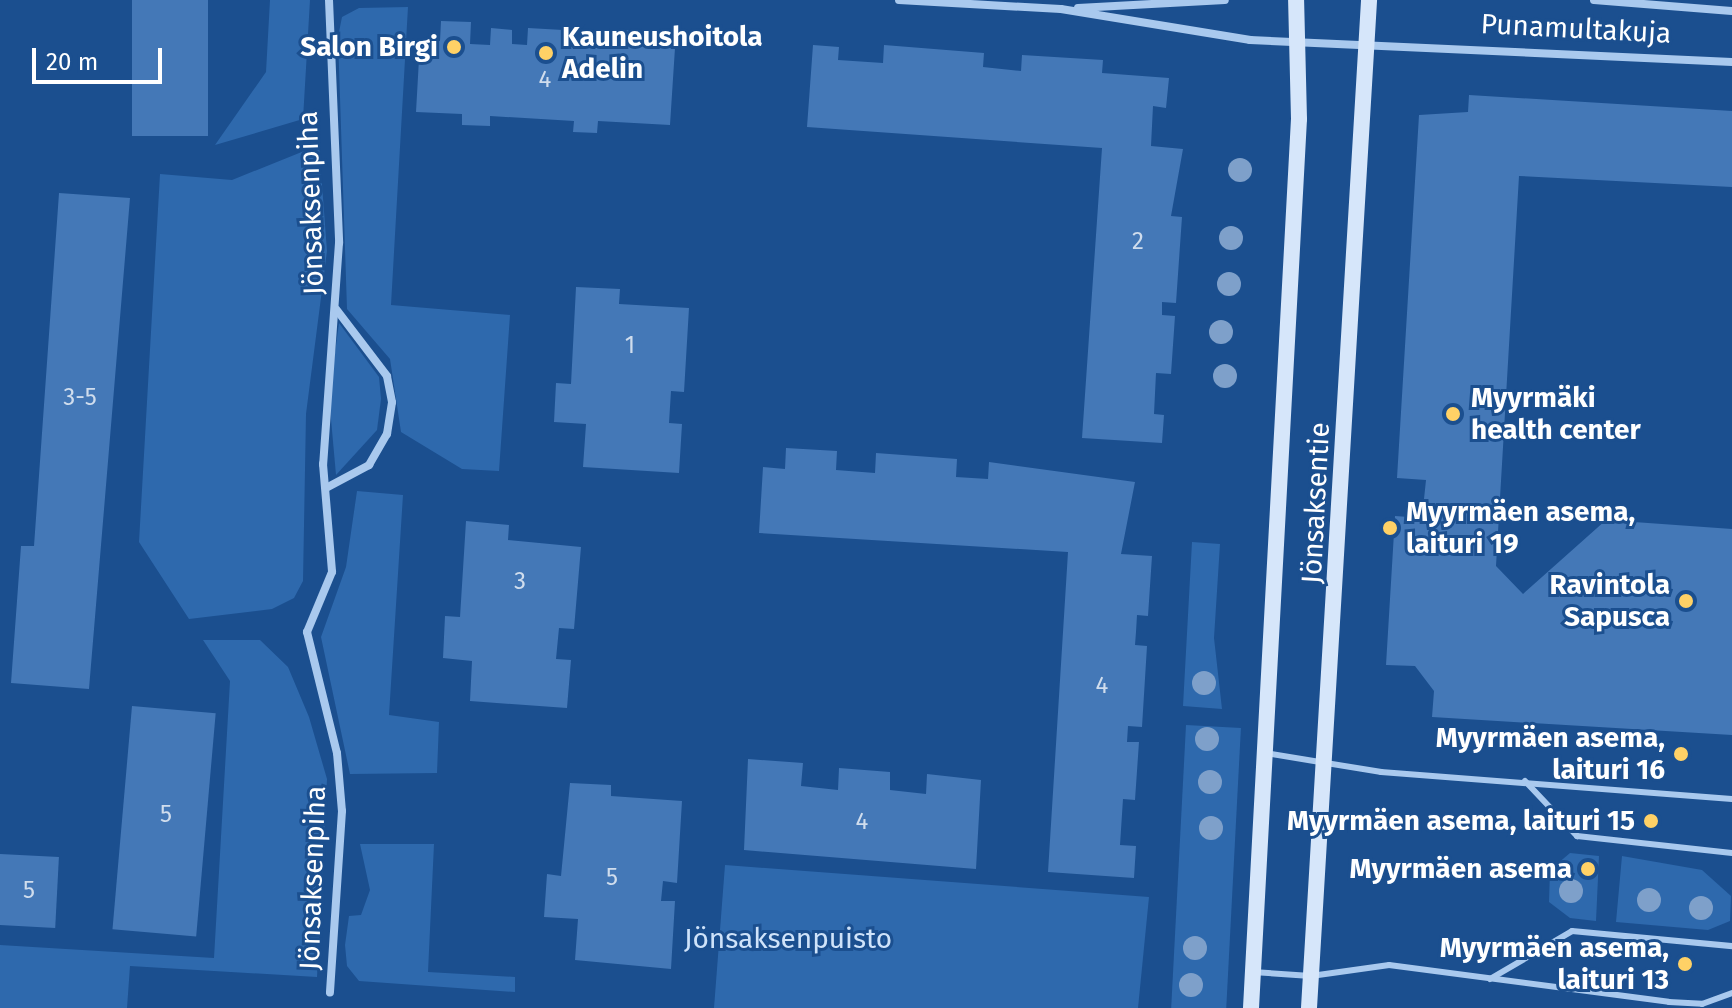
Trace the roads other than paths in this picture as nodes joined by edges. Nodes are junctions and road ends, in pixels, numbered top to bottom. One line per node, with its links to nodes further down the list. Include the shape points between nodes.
1 (329, 0): 12 (street, Jönsaksenpiha)
2 (899, 0): 7 (street)
3 (1225, 0): 7 (street)
4 (1296, 0): 9 (main road, Jönsaksentie)
5 (1369, 0): 10 (main road, Jönsaksentie)
6 (1594, 0): 8 (street, Punamultakuja)
7 (1061, 9): 9 (street, Punamultakuja, via 1250,40)
8 (1732, 11)
9 (1298, 40): 10 (street, Punamultakuja); 14 (main road, Jönsaksentie)
10 (1370, 41): 11 (street, Punamultakuja); 15 (main road, Jönsaksentie)
11 (1732, 62)
12 (336, 309): 13 (street, Jönsaksenpiha, via 323,398); 13 (street, Jönsaksenpiha, via 387,376 392,402 387,434 369,465)
13 (326, 488): 23 (street, Jönsaksenpiha, via 332,572 307,632 337,753 342,811)
14 (1265, 753): 15 (lane); 20 (main road, Jönsaksentie)
15 (1328, 758): 16 (lane, via 1381,772); 21 (main road, Jönsaksentie)
16 (1525, 781): 17 (lane); 18 (lane, via 1577,836)
17 (1732, 799)
18 (1732, 853)
19 (1732, 946): 22 (lane, via 1572,931)
20 (1253, 972): 21 (lane); 25 (main road, Jönsaksentie)
21 (1311, 976): 22 (lane, via 1389,965); 26 (main road, Jönsaksentie)
22 (1490, 979): 24 (lane, via 1702,1004)
23 (330, 993)
24 (1732, 993)
25 (1251, 1008)
26 (1309, 1008)

